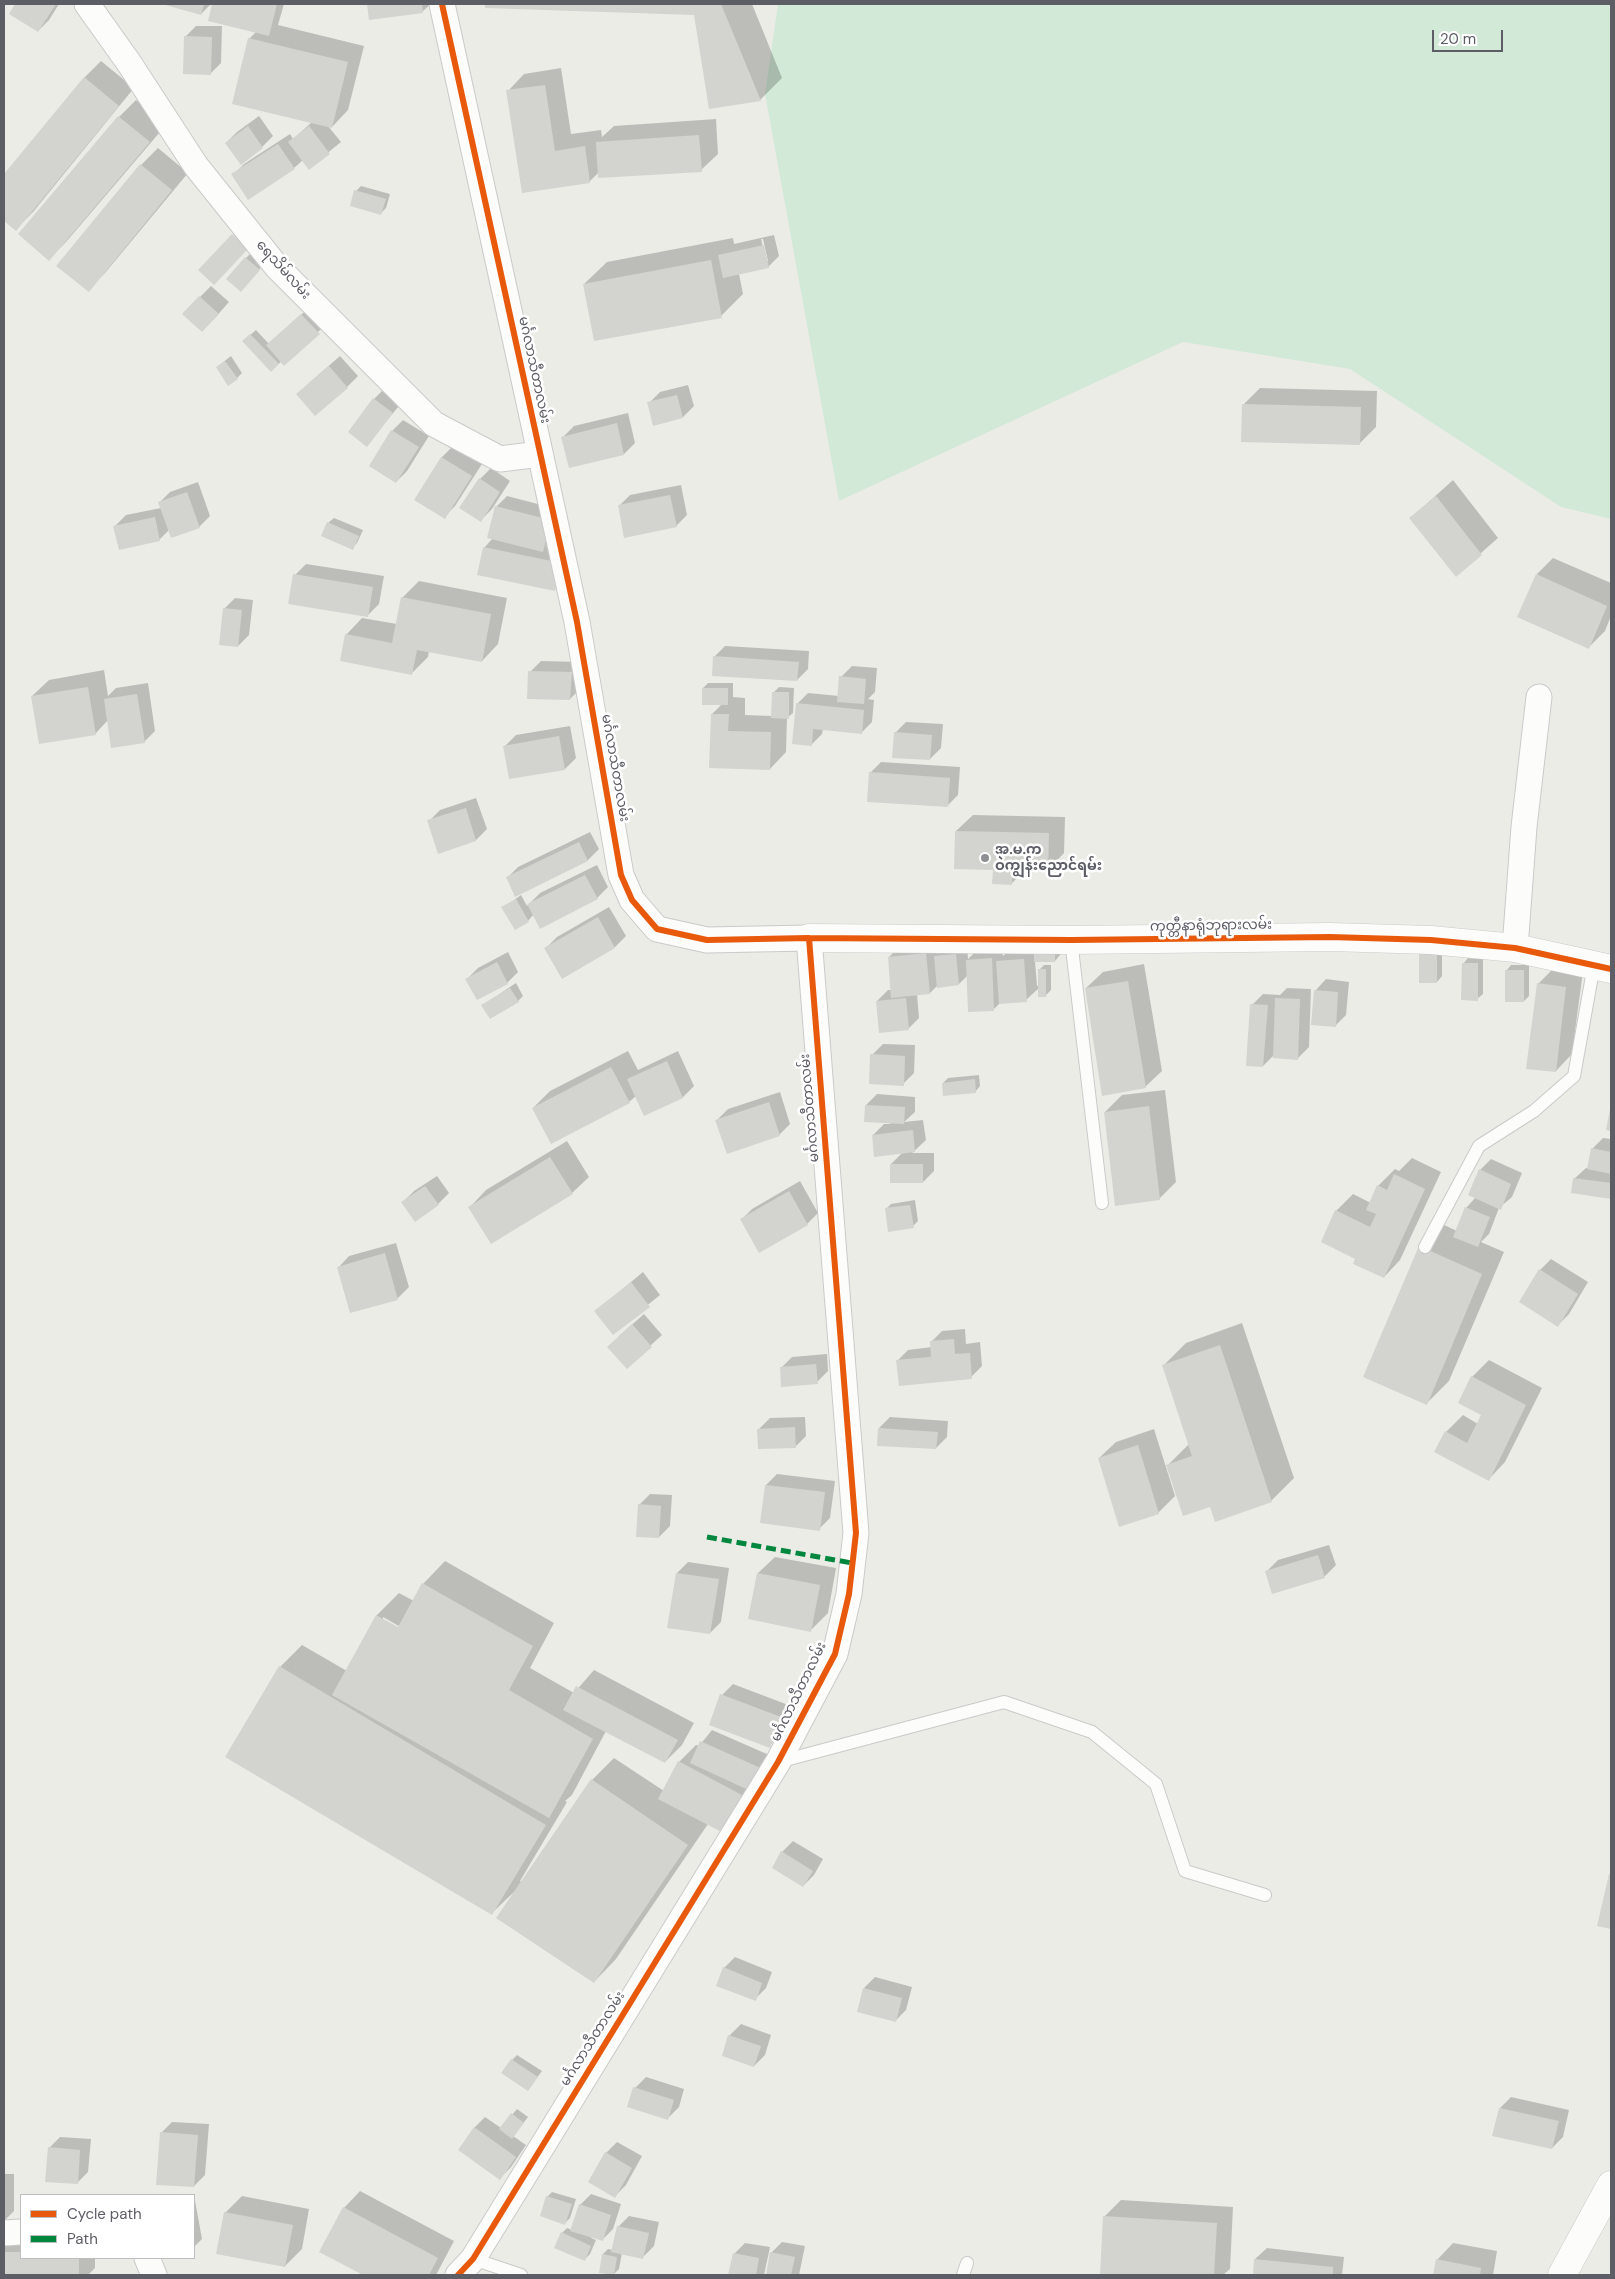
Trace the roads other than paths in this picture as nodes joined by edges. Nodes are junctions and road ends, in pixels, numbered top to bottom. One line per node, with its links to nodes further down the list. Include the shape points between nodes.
1 (87, 4): 3 (street, ရေသိမ်လမ်း, via 196,166 277,267 434,424 500,459)
2 (442, 4): 3 (street, မင်္ဂလာသီတာလမ်း)
3 (540, 454): 5 (street, မင်္ဂလာသီတာလမ်း, via 577,622 621,875 632,900 657,929 707,940)
4 (1539, 697): 7 (street, via 1524,827)
5 (809, 938): 6 (street, ကုတ္တီနာရုံဘုရားလမ်း); 11 (street, မင်္ဂလာသီတာလမ်း, via 856,1533 849,1594 835,1654)
6 (1071, 940): 7 (street, ကုတ္တီနာရုံဘုရားလမ်း, via 1330,937 1431,940); 9 (lane)
7 (1515, 948): 8 (street, ကုတ္တီနာရုံဘုရားလမ်း)
8 (1602, 967): 10 (lane, via 1574,1076 1534,1111 1479,1146)
9 (1102, 1203)
10 (1425, 1247)
11 (778, 1762): 12 (lane, via 1004,1702 1092,1732 1156,1784 1185,1871); 18 (street, မင်္ဂလာသီတာလမ်း)
12 (1265, 1895)
13 (1611, 2185): 22 (street)
14 (20, 2232): 15 (street)
15 (4, 2233)
16 (147, 2259): 19 (street)
17 (967, 2262): 21 (lane)
18 (466, 2267): 20 (lane)
19 (154, 2275)
20 (521, 2275)
21 (963, 2275)
22 (1562, 2275)

